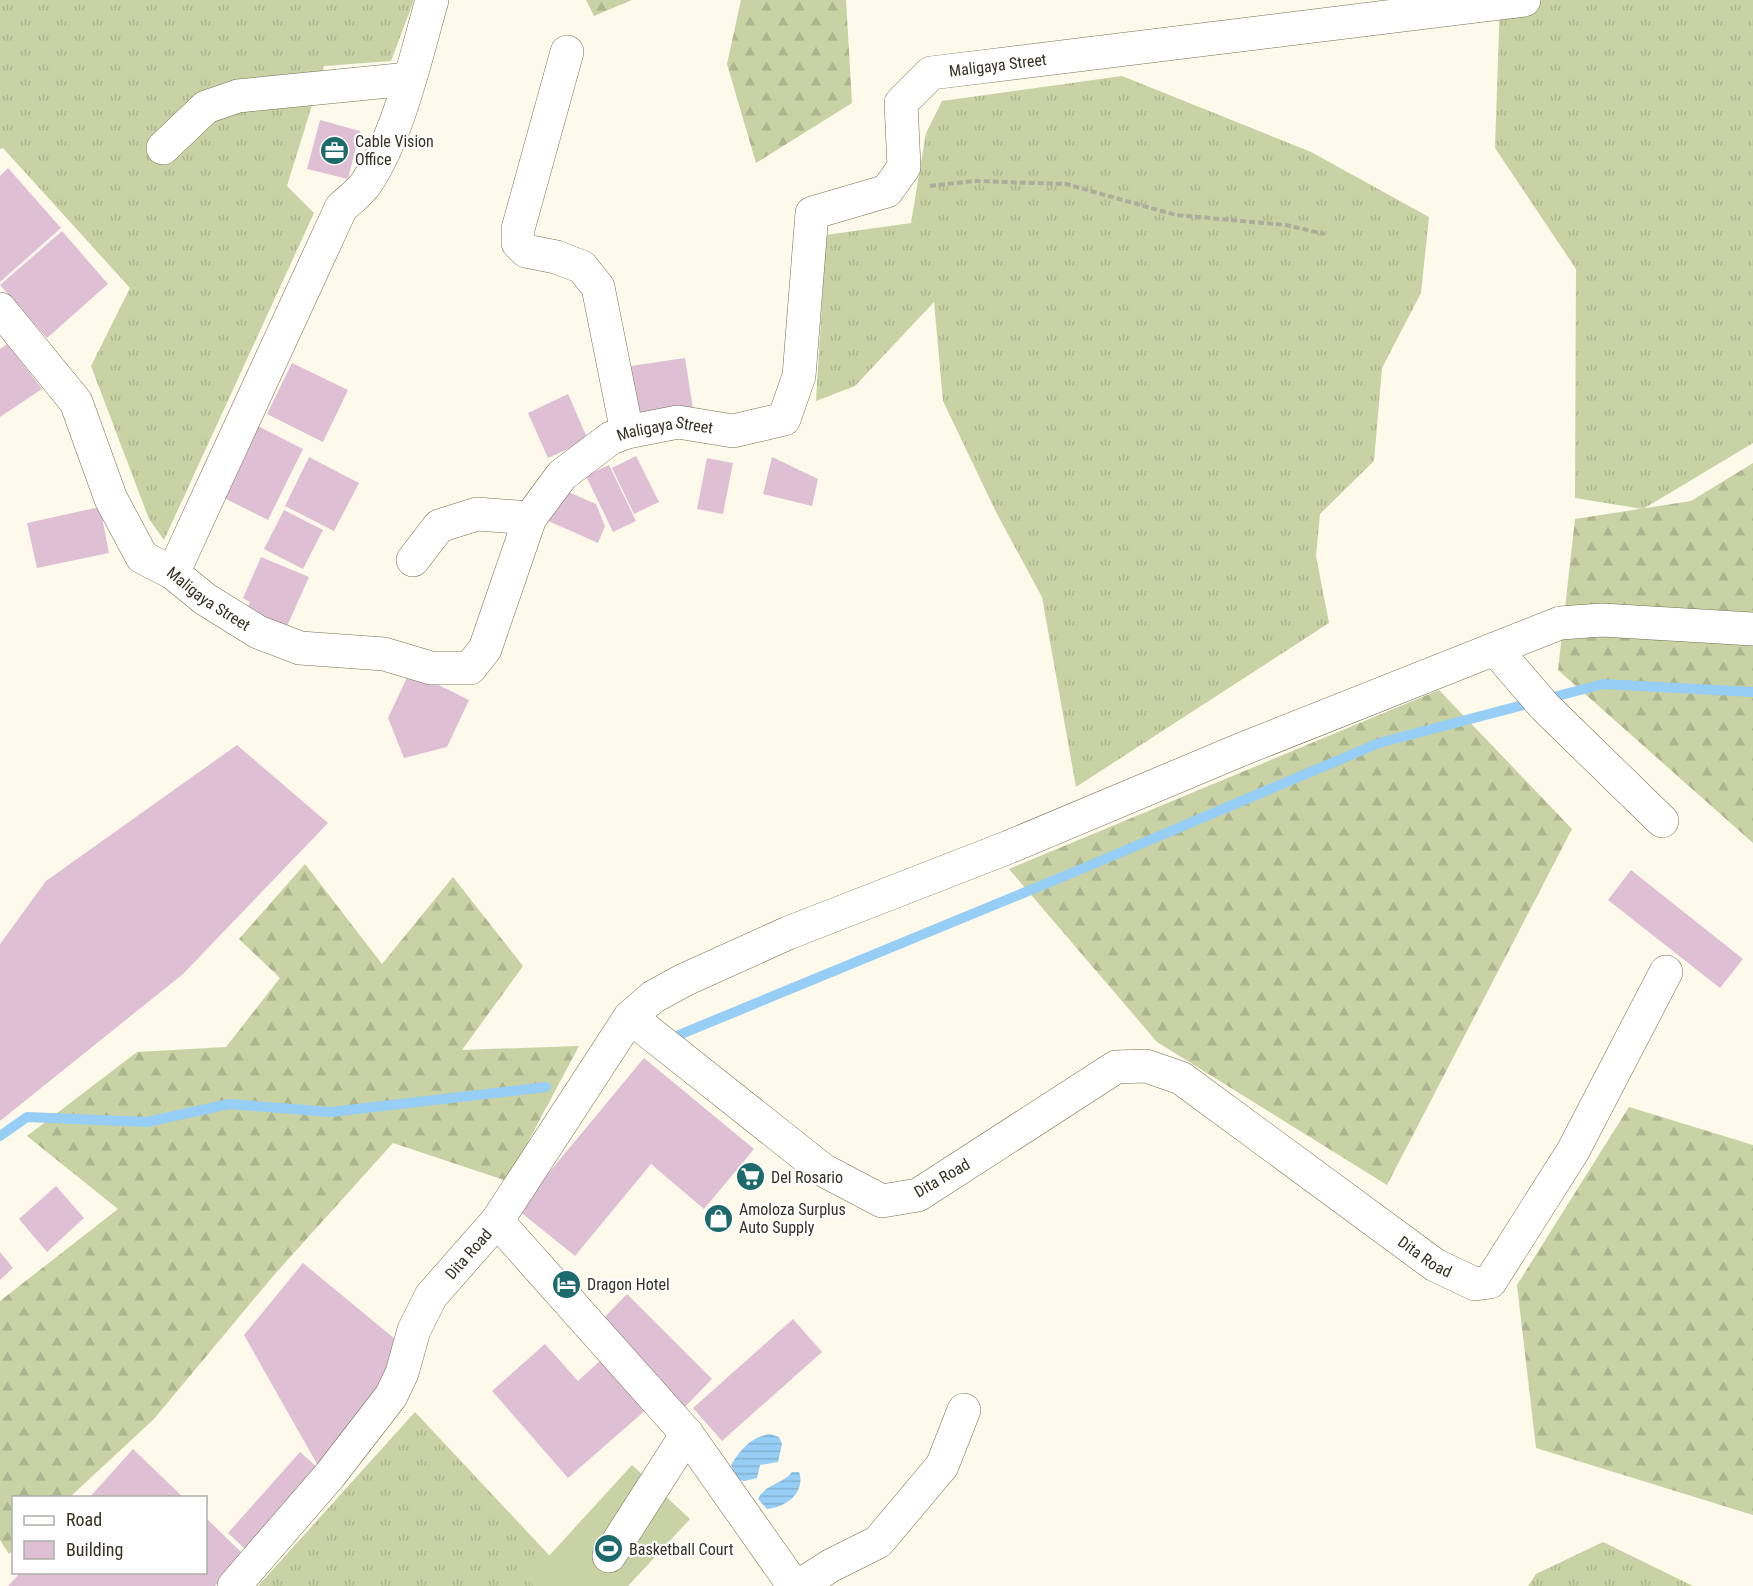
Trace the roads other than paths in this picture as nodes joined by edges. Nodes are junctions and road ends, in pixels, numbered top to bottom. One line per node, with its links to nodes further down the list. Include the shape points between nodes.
1 (432, 0): 4 (street)
2 (1524, 0): 7 (street, Maligaya Street, via 931,74 901,103 904,167 887,191 812,213 799,376 784,419 733,431 678,422)
3 (567, 52): 7 (street, via 518,229 518,243 526,251 582,267 598,287)
4 (409, 79): 5 (street, via 238,96 206,107); 10 (street, via 382,155 366,185 340,208)
5 (163, 148)
6 (0, 309): 10 (street, Maligaya Street, via 76,402 111,500 142,557)
7 (627, 432): 8 (street, Maligaya Street, via 611,438 562,475)
8 (530, 518): 9 (street, via 477,514 439,526); 10 (street, Maligaya Street, via 484,649 470,668 431,668 384,654 300,648 258,632 205,599)
9 (413, 560)
10 (173, 573)
11 (1753, 629): 12 (street, via 1602,620 1560,623)
12 (1496, 649): 13 (street, via 1538,698); 15 (street, via 788,933 684,980 653,997)
13 (1662, 821)
14 (1666, 972): 15 (street, Dita Road, via 1574,1151 1490,1282 1475,1284 1435,1265 1181,1078 1146,1066 1116,1067 918,1195 882,1201 823,1170)
15 (630, 1017): 16 (street, Dita Road)
16 (497, 1221): 18 (street); 20 (street, Dita Road, via 431,1296 414,1330 391,1396 330,1475)
17 (964, 1410): 21 (street, via 942,1466 878,1542)
18 (687, 1434): 19 (street); 21 (street)
19 (609, 1556)
20 (234, 1586)
21 (796, 1586)

